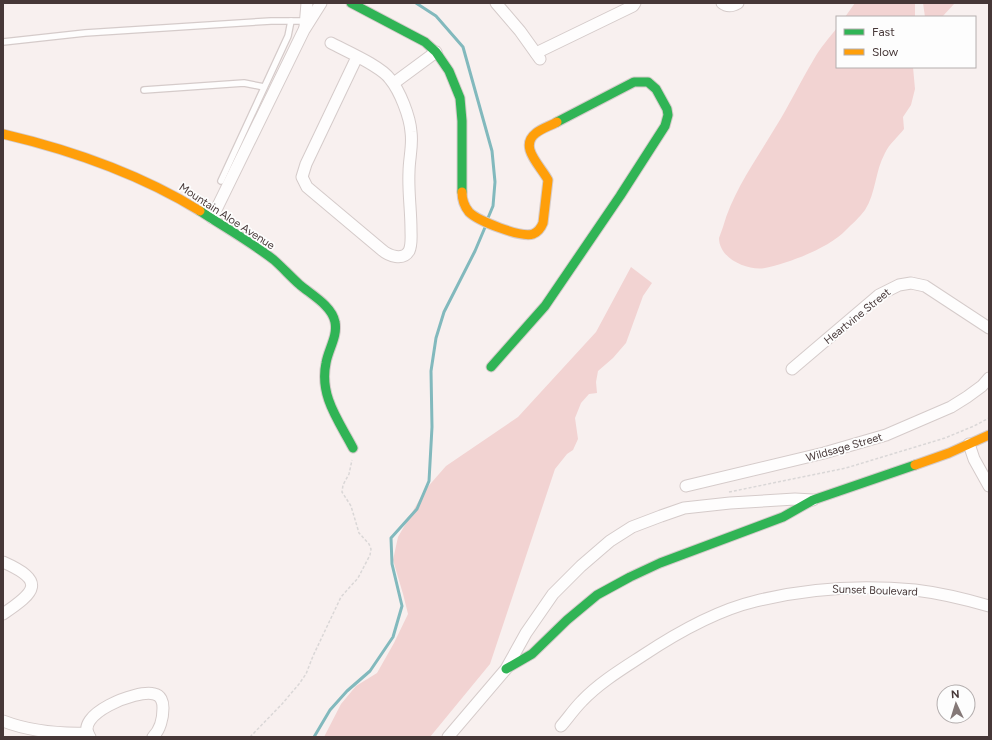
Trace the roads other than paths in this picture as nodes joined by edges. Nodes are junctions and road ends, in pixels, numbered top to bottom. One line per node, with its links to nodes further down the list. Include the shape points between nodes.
1 (307, 3): 9 (street)
2 (321, 3): 9 (street)
3 (351, 3): 12 (street, via 425,42)
4 (497, 3): 5 (street, via 538,56)
5 (635, 3)
6 (722, 3): 7 (street, via 730,6)
7 (738, 3)
8 (291, 21): 9 (lane); 10 (lane, via 85,33); 15 (lane, via 288,36)
9 (306, 24): 19 (street)
10 (3, 42)
11 (331, 43): 13 (street)
12 (436, 52): 14 (street); 21 (street, via 450,72 460,98 463,203 476,217 521,235 537,232 543,223 548,180 530,152 531,137 642,80 652,84 667,108 665,126 620,196 545,306)
13 (357, 57): 14 (street, via 383,71); 14 (street, via 302,177 307,187 389,256 394,257 405,255 411,244 409,172 412,142 409,122)
14 (394, 83)
15 (264, 87): 16 (lane, via 244,83); 18 (lane)
16 (144, 90)
17 (3, 134): 19 (street, Mountain Aloe Avenue, via 41,143 123,173 168,193)
18 (221, 181)
19 (212, 218): 26 (street, Mountain Aloe Avenue, via 274,260 331,313 336,328 324,369 325,390)
20 (989, 328): 22 (street, Heartvine Street, via 925,286 911,283 899,285 879,296)
21 (491, 368)
22 (792, 369)
23 (989, 378): 27 (street, Wildsage Street, via 982,386 951,407 886,435 824,453)
24 (989, 435): 25 (street)
25 (969, 444): 28 (street); 29 (street)
26 (353, 448)
27 (686, 486)
28 (989, 486)
29 (813, 500): 33 (street, via 783,517 660,563 597,595 532,654); 33 (street, via 730,503 684,508 632,527 596,552 554,594 526,633)
30 (3, 562): 32 (street, via 29,577 31,582 29,593)
31 (989, 606): 35 (street, Sunset Boulevard, via 916,590 870,588 819,589 755,601 711,617 662,642 600,685 582,701)
32 (3, 614)
33 (506, 669): 38 (street)
34 (3, 720): 36 (street, via 47,732)
35 (561, 726)
36 (89, 735): 37 (street, via 87,726 90,718 96,713 125,698 143,693 155,694 161,699 163,706 160,725)
37 (153, 737)
38 (448, 737)

